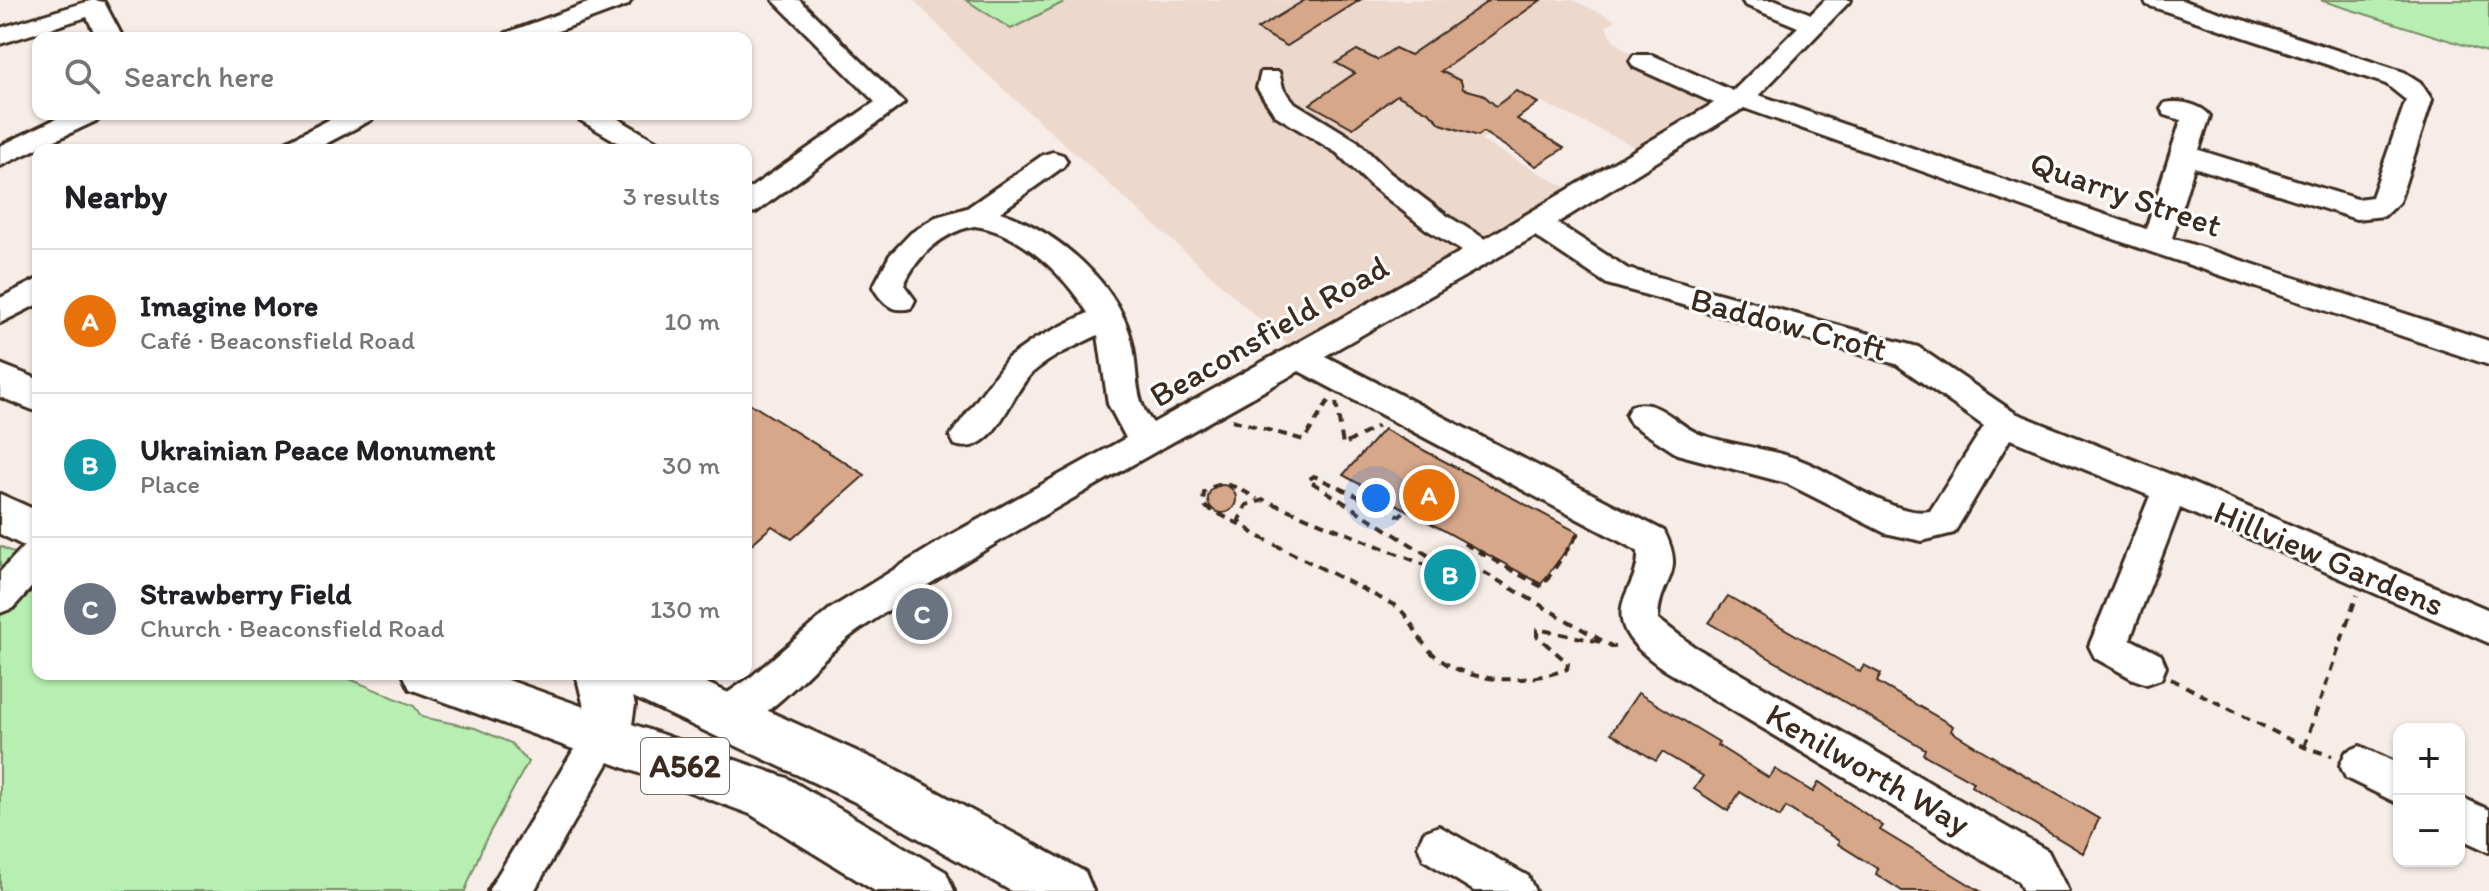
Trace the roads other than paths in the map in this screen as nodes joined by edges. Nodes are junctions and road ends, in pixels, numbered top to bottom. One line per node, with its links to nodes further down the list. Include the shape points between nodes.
1 (619, 0): 8 (street)
2 (785, 0): 22 (street, via 891,103)
3 (1754, 0): 6 (street)
4 (1839, 0): 6 (street, Beaconsfield Road)
5 (2156, 0): 19 (street, via 2395,78 2419,100 2385,202 2374,209 2356,209)
6 (1815, 25): 12 (street, Beaconsfield Road)
7 (107, 32): 9 (street, via 95,7)
8 (531, 32)
9 (0, 36)
10 (1643, 61): 12 (street, Quarry Street)
11 (1270, 78): 26 (street, via 1270,88 1285,109 1347,147 1436,222)
12 (1738, 100): 24 (street, Beaconsfield Road); 25 (street, Quarry Street)
13 (2196, 116): 19 (street)
14 (76, 120): 20 (street)
15 (350, 120): 17 (street)
16 (600, 120): 18 (street)
17 (304, 144)
18 (641, 144)
19 (2184, 154): 25 (street)
20 (0, 157)
21 (1053, 161): 23 (street)
22 (752, 201)
23 (975, 216): 28 (street, via 940,228 894,268 888,287); 30 (street, via 1048,248 1073,268)
24 (1536, 223): 26 (street, Beaconsfield Road); 36 (street, Baddow Croft, via 1618,277 1907,355)
25 (2156, 243): 31 (street, Quarry Street)
26 (1485, 252): 32 (street, Beaconsfield Road)
27 (32, 293): 29 (street)
28 (900, 300)
29 (0, 312)
30 (1106, 318): 37 (street, via 1019,366); 39 (street, via 1121,362 1127,412)
31 (2489, 353)
32 (1300, 357): 39 (street, Beaconsfield Road); 62 (street, Kenilworth Way, via 1403,425 1651,541 1659,556 1638,613 1645,632 1679,658 2033,866)
33 (0, 380): 34 (highway)
34 (32, 393)
35 (1643, 415): 36 (street, via 1689,445 1795,472 1898,523 1922,527 1941,523)
36 (2003, 422): 38 (street, Baddow Croft)
37 (967, 436)
38 (2037, 436): 40 (street, Hillview Gardens)
39 (1150, 442): 50 (street, Beaconsfield Road, via 960,547 843,620)
40 (2170, 489): 45 (street, Hillview Gardens); 46 (street, Hillview Gardens, via 2108,646)
41 (0, 512): 42 (highway)
42 (32, 531)
43 (32, 562): 44 (street)
44 (0, 597)
45 (2489, 627)
46 (2147, 667)
47 (445, 680): 51 (highway, A562)
48 (603, 680): 51 (highway, via 610,705)
49 (648, 680): 50 (highway, A562)
50 (727, 716): 51 (highway, via 708,735 677,745); 54 (highway, via 727,746 745,778); 60 (highway, A562, via 872,784)
51 (604, 736): 54 (highway, A562); 58 (street)
52 (2360, 765): 53 (street)
53 (2393, 782)
54 (768, 796): 59 (highway, A562)
55 (2465, 819): 56 (street)
56 (2489, 832)
57 (1439, 846): 61 (street)
58 (510, 891)
59 (926, 891)
60 (1065, 891)
61 (1513, 891)
62 (2046, 891)

